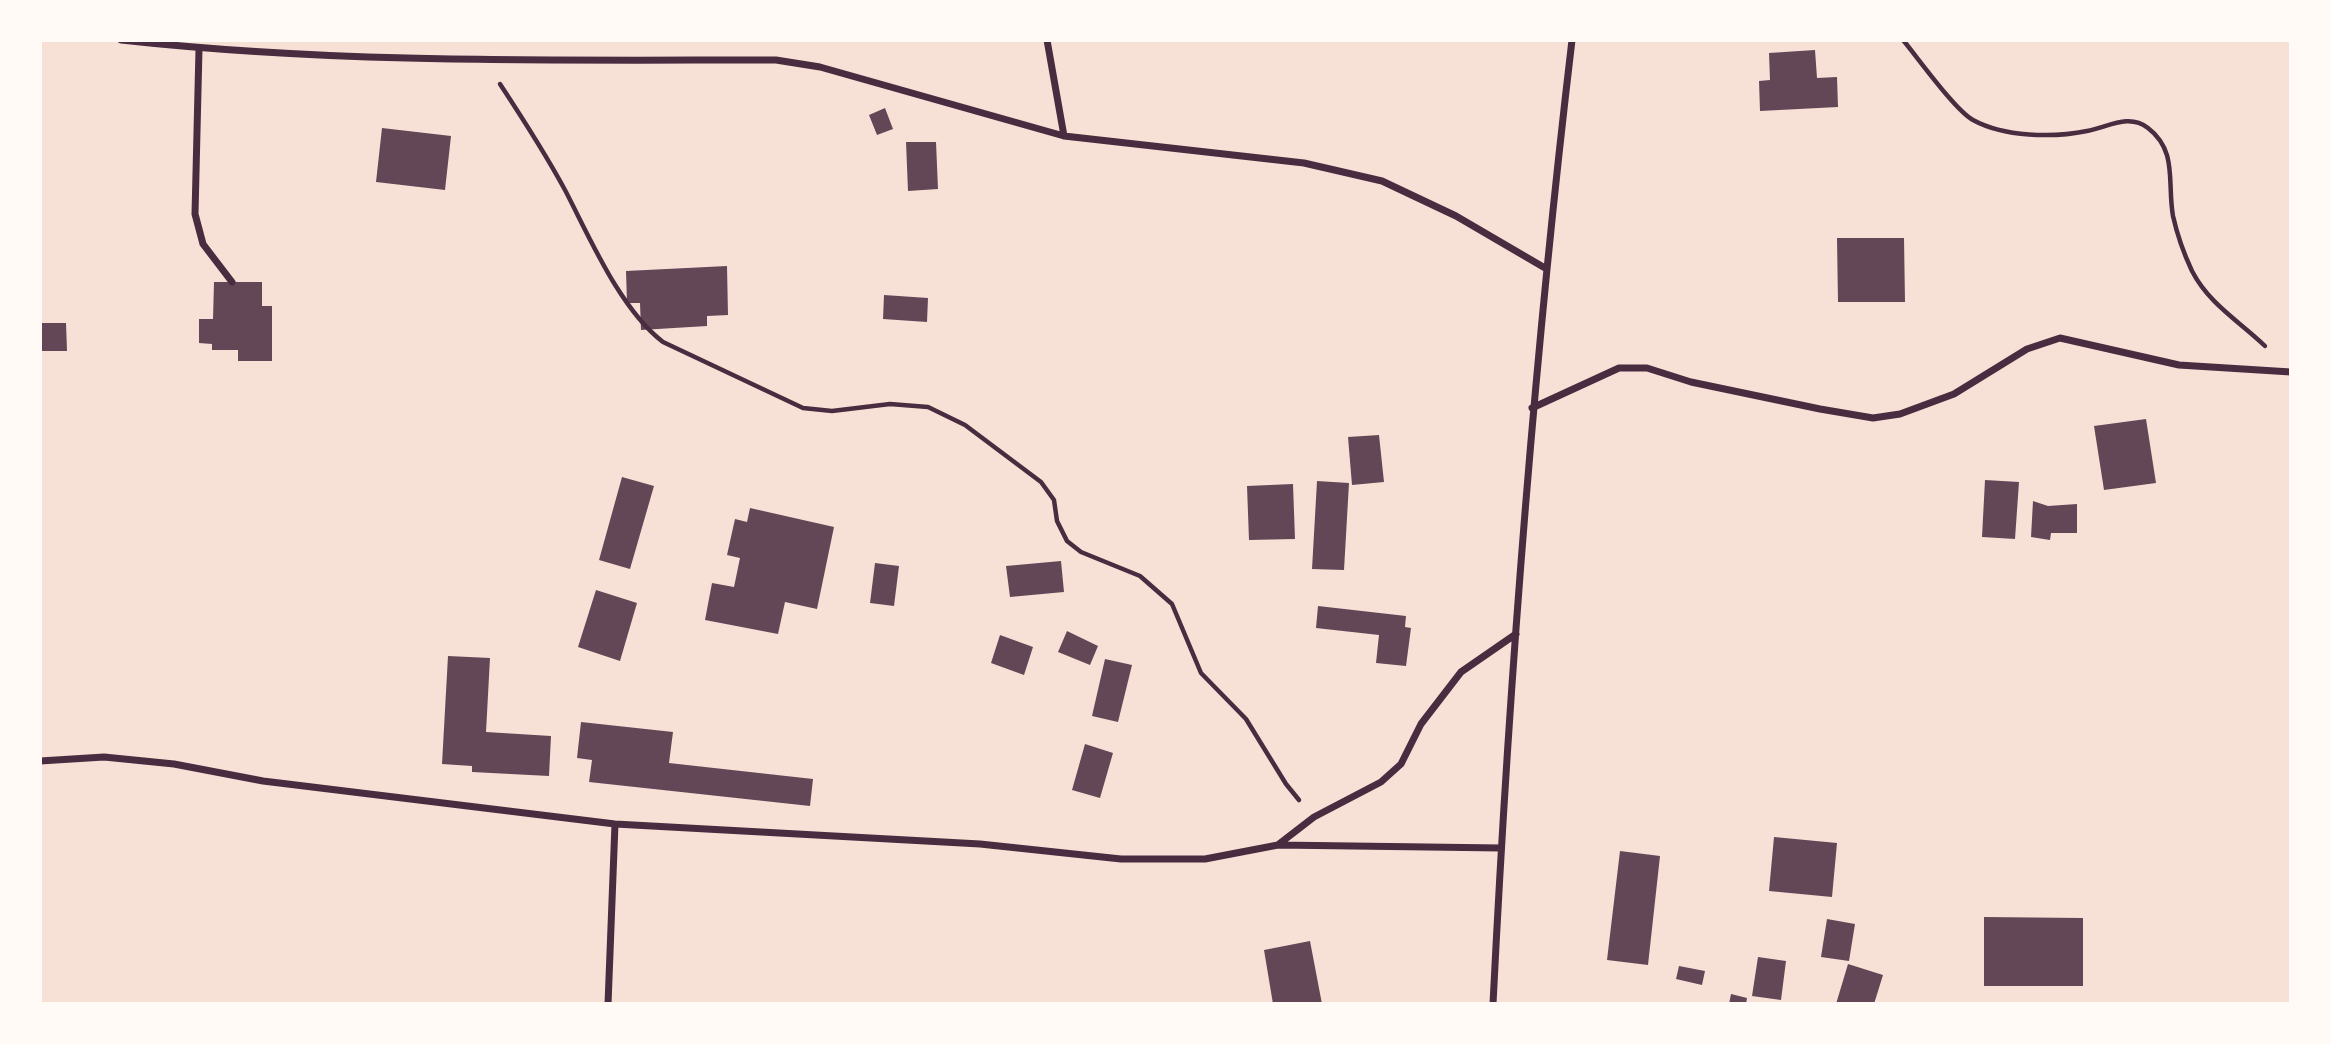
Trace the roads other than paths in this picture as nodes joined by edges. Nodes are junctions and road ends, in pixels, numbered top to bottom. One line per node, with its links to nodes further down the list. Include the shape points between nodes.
1 (121, 40): 4 (street)
2 (1047, 40): 5 (street)
3 (1572, 40): 6 (street)
4 (199, 49): 5 (street, via 484,60 776,60 820,67); 7 (street, via 195,214 203,244)
5 (1064, 136): 6 (street, via 1304,163 1382,181 1456,216)
6 (1545, 268): 9 (street)
7 (232, 282)
8 (2291, 372): 9 (street, via 2179,365 2060,338 2027,349 1954,394 1900,414 1873,418 1691,382 1647,368 1619,368)
9 (1532, 408): 10 (street)
10 (1516, 634): 13 (street, via 1461,672 1421,724 1401,764 1381,782 1314,817); 14 (street)
11 (40, 761): 12 (street, via 104,757 174,764 263,781)
12 (615, 824): 13 (street, via 980,844 1121,859 1205,859); 15 (street)
13 (1278, 845): 14 (street)
14 (1501, 848): 16 (street)
15 (608, 1004)
16 (1493, 1004)

